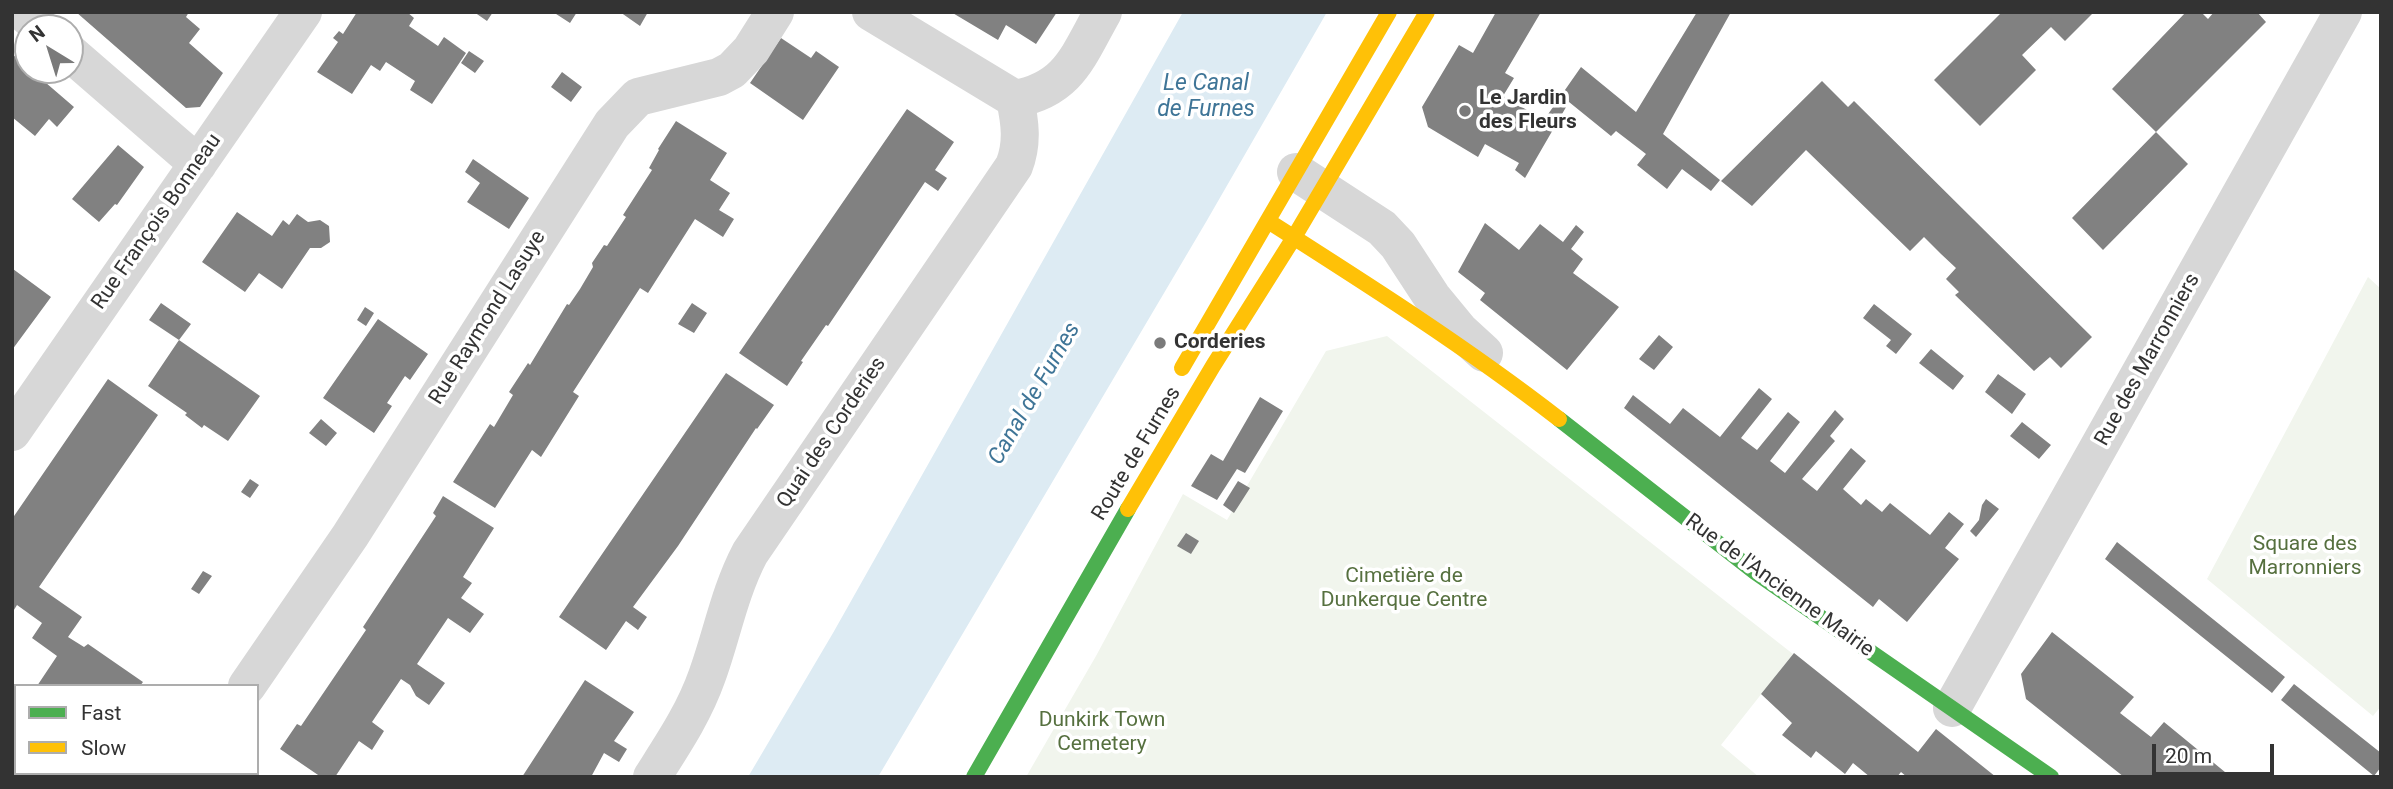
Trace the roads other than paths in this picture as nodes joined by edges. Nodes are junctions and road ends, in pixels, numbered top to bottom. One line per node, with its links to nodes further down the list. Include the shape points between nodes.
1 (303, 12): 10 (street, Rue François Bonneau)
2 (775, 12): 17 (street, Rue Raymond Lasuye, via 732,70 638,97 612,124 350,536)
3 (871, 12): 9 (street)
4 (1103, 12): 9 (street, via 1063,77 1048,89)
5 (1389, 12): 11 (main road, Route de Furnes)
6 (1427, 12): 11 (main road, Route de Furnes)
7 (2343, 12): 18 (street, Rue des Marronniers)
8 (84, 65): 10 (street)
9 (1015, 99): 19 (street, Quai des Corderies, via 1021,130 1014,166 750,553 733,587 691,715)
10 (198, 164): 16 (street, Rue François Bonneau)
11 (1309, 180): 12 (main road, Route de Furnes); 13 (main road, Route de Furnes); 15 (street, Rue de l'Ancienne Mairie, via 1390,236 1460,331)
12 (1268, 221): 13 (main road, Rue de l'Ancienne Mairie); 14 (main road, Route de Furnes)
13 (1293, 239): 15 (main road, Rue de l'Ancienne Mairie); 20 (main road, Route de Furnes, via 1213,366)
14 (1175, 380)
15 (1515, 384): 18 (main road, Rue de l'Ancienne Mairie, via 1723,548)
16 (12, 432)
17 (248, 684)
18 (1952, 708): 21 (main road, Rue de l'Ancienne Mairie)
19 (652, 777)
20 (974, 777)
21 (2050, 777)

